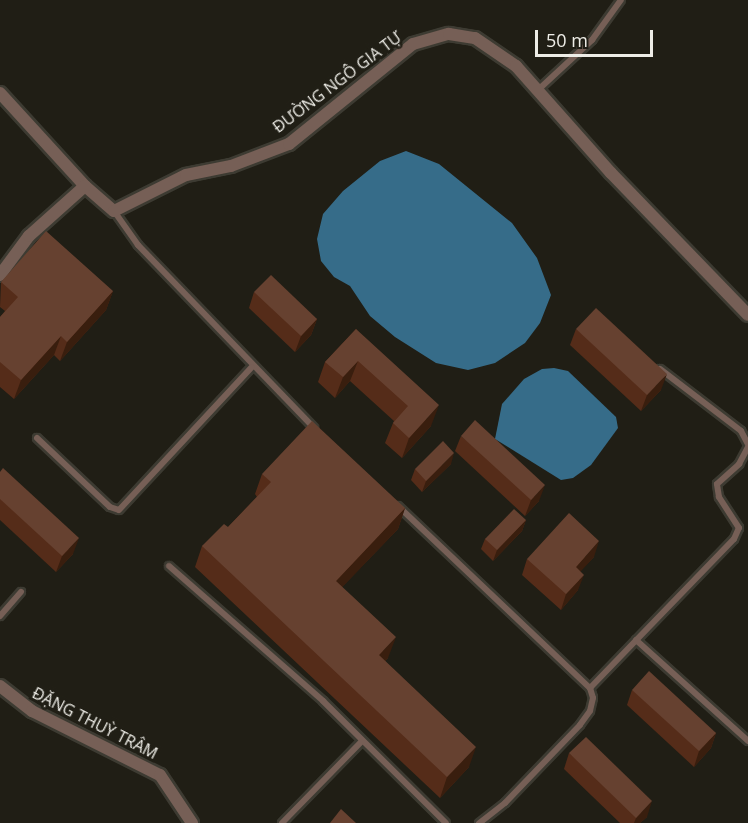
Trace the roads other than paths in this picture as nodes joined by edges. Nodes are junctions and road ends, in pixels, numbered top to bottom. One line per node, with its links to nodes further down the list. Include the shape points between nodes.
1 (621, 0): 2 (lane, via 592,40)
2 (538, 91): 5 (street, ĐƯỜNG NGÔ GIA TỰ, via 516,66 475,38 449,34 413,44 289,144 231,166 186,175); 7 (street, ĐƯỜNG NGÔ GIA TỰ)
3 (0, 93): 4 (street)
4 (85, 186): 5 (street); 6 (street, via 29,236)
5 (114, 211): 9 (lane, via 138,245)
6 (0, 275)
7 (748, 315)
8 (655, 365): 12 (lane, via 741,431)
9 (252, 367): 10 (lane); 11 (lane, via 119,510 110,507)
10 (323, 437)
11 (37, 438)
12 (748, 445): 17 (lane, via 739,464 717,484 719,497 739,528 734,539)
13 (389, 498): 19 (lane)
14 (169, 566): 21 (lane, via 272,655)
15 (21, 592): 16 (lane)
16 (0, 616)
17 (636, 640): 19 (lane); 20 (lane)
18 (0, 686): 22 (street, ĐẶNG THUỲ TRÂM, via 32,711 160,775)
19 (590, 688): 25 (lane, via 590,711 580,725 505,803)
20 (748, 741)
21 (361, 742): 23 (lane); 24 (lane)
22 (192, 823)
23 (282, 823)
24 (446, 823)
25 (479, 823)

